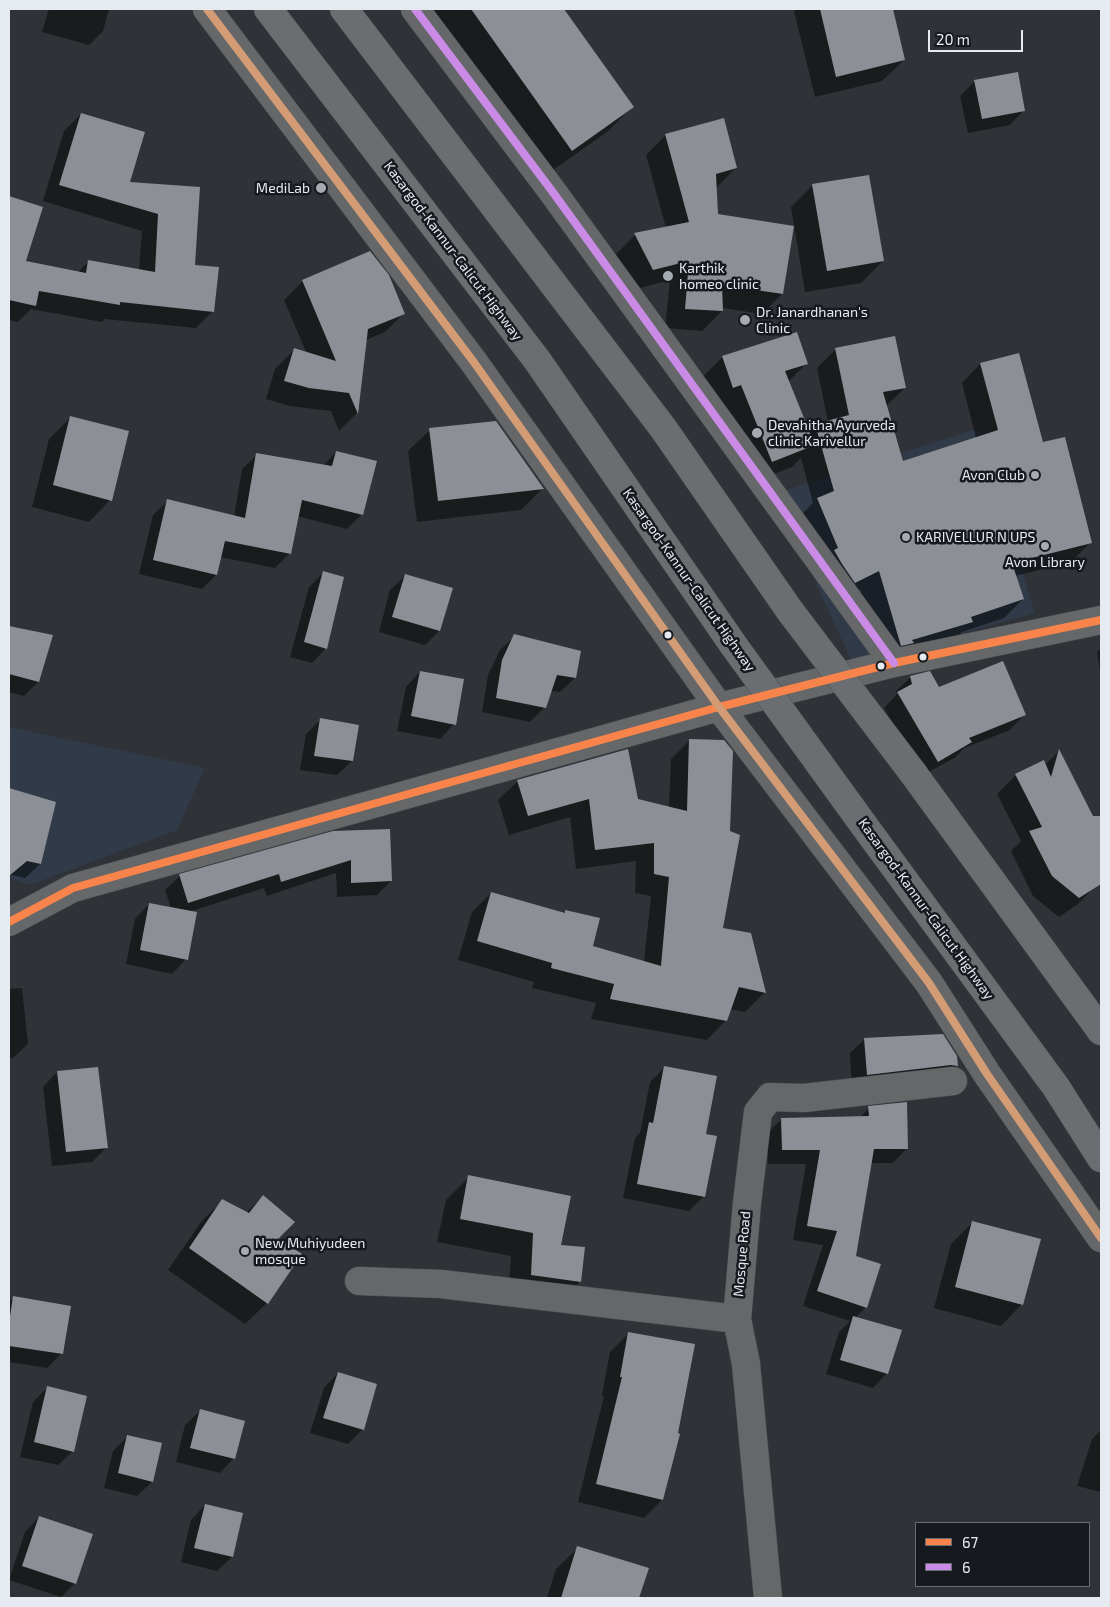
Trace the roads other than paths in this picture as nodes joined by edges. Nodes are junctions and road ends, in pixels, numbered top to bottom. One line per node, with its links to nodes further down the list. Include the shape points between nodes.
1 (207, 9): 7 (street, via 473,361)
2 (268, 9): 11 (highway, Kasargod-Kannur-Calicut Highway, bridge, via 537,360 732,643 1056,1087)
3 (344, 9): 9 (highway, bridge, via 663,428 790,611)
4 (415, 9): 6 (street, via 552,191)
5 (1101, 620): 6 (street)
6 (894, 663): 7 (street)
7 (719, 707): 8 (street, via 73,888); 12 (street, via 929,983 987,1074)
8 (9, 922)
9 (1101, 1031)
10 (953, 1081): 14 (street, Mosque Road, via 804,1098 770,1097 758,1112)
11 (1101, 1158)
12 (1101, 1238)
13 (359, 1281): 14 (street, via 441,1284)
14 (737, 1319): 15 (street, Mosque Road, via 746,1364)
15 (768, 1598)

